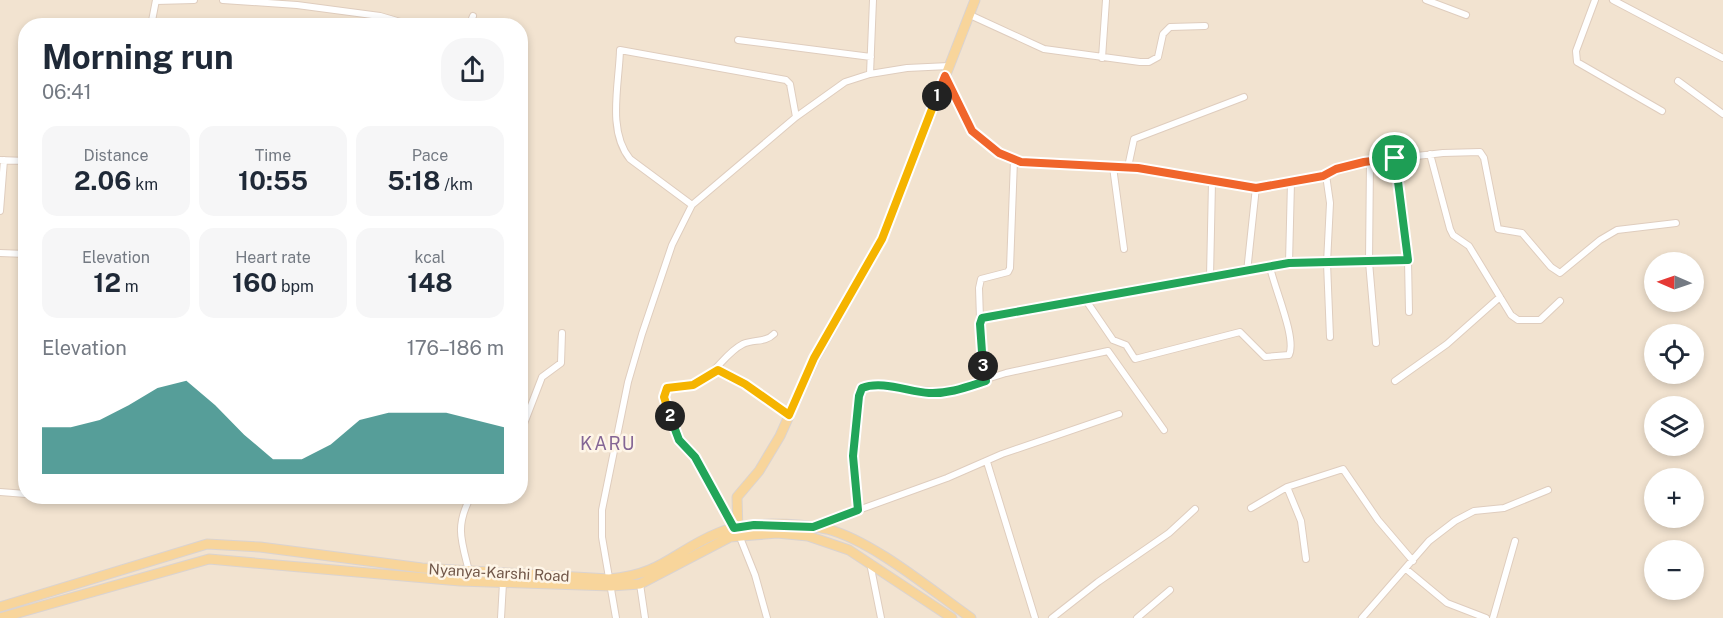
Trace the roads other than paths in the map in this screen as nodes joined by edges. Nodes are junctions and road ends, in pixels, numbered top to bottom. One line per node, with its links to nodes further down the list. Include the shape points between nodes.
1 (194, 0): 9 (street)
2 (223, 0): 13 (street, via 297,5)
3 (873, 0): 16 (street)
4 (975, 0): 10 (main road)
5 (1106, 0): 17 (street)
6 (1426, 0): 11 (street)
7 (1595, 0): 23 (street, via 1576,51 1577,62)
8 (1612, 0): 18 (street)
9 (156, 1): 12 (street)
10 (970, 15): 17 (street, via 1044,49); 19 (main road)
11 (1466, 15)
12 (153, 18)
13 (387, 18)
14 (1205, 26): 17 (street, via 1170,27 1163,34 1158,57 1149,62)
15 (738, 40): 16 (street)
16 (872, 57): 20 (street)
17 (1102, 58)
18 (1723, 58)
19 (947, 71): 20 (street, via 907,68); 29 (street, via 972,131); 65 (main road, via 882,239 814,358)
20 (870, 74): 25 (street, via 845,82)
21 (1678, 81): 24 (street)
22 (1244, 96): 33 (street, via 1134,139)
23 (1662, 111)
24 (1722, 111)
25 (796, 117): 38 (street); 38 (street, via 786,80 620,50 617,130 623,150)
26 (1430, 154): 27 (street); 40 (street, via 1480,152 1498,229 1522,233 1560,273 1617,230); 51 (street, via 1450,229 1469,246)
27 (1395, 158): 31 (street); 44 (street)
28 (2, 160): 30 (street); 39 (street)
29 (1014, 160): 32 (street); 55 (street, via 1010,268 1008,272 981,279)
30 (18, 161)
31 (1370, 161): 34 (street); 45 (street)
32 (1113, 167): 33 (street); 41 (street)
33 (1128, 167): 35 (street)
34 (1326, 175): 36 (street); 47 (street, via 1330,203)
35 (1212, 182): 37 (street); 50 (street)
36 (1292, 182): 37 (street); 46 (street)
37 (1256, 188): 49 (street)
38 (692, 205): 85 (street, via 672,245 628,382 602,510)
39 (0, 211)
40 (1676, 223)
41 (1124, 249)
42 (0, 253): 43 (street)
43 (18, 254)
44 (1408, 260): 45 (street); 54 (street)
45 (1370, 262): 47 (street); 59 (street)
46 (1289, 263): 47 (street); 48 (street)
47 (1328, 263): 58 (street)
48 (1269, 267): 49 (street); 52 (street, via 1286,323 1289,356 1264,357 1240,332 1135,359 1126,345 1113,340)
49 (1247, 272): 50 (street)
50 (1210, 277): 52 (street)
51 (1500, 297): 53 (street, via 1518,320 1531,322 1548,315); 62 (street, via 1447,344)
52 (1085, 299): 55 (street)
53 (1560, 301)
54 (1409, 312)
55 (980, 319): 61 (street)
56 (562, 333): 63 (street, via 561,363 542,377)
57 (774, 334): 60 (street, via 740,346)
58 (1330, 337)
59 (1376, 343)
60 (718, 370): 65 (street); 77 (street, via 693,385 670,386 664,397 679,440 695,457)
61 (986, 381): 66 (street, via 1006,373 1109,351); 75 (street, via 935,393 883,386 862,388 853,456)
62 (1395, 381)
63 (528, 413)
64 (1119, 414): 67 (street)
65 (789, 415): 77 (main road, via 759,471 737,497)
66 (1164, 430)
67 (987, 462): 75 (street); 97 (street)
68 (1287, 487): 73 (street); 79 (street, via 1303,529); 80 (street, via 1343,469 1378,520)
69 (1548, 490): 80 (street, via 1504,508 1474,511 1455,520)
70 (0, 492): 71 (street)
71 (18, 493)
72 (467, 504): 83 (street, via 460,529)
73 (1251, 508)
74 (1195, 509): 98 (street, via 1169,533)
75 (858, 510): 76 (street)
76 (813, 527): 77 (main road, Nyanya-Karshi Road, via 776,524); 96 (main road, Nyanya-Karshi Road, via 866,546)
77 (737, 530): 81 (main road, Nyanya-Karshi Road, via 808,536 849,549); 85 (main road, Nyanya-Karshi Road, via 698,543 652,571); 86 (main road, Nyanya-Karshi Road); 93 (street, via 755,575)
78 (1515, 541): 102 (street)
79 (1306, 560)
80 (1413, 561): 82 (street)
81 (870, 563): 94 (street); 95 (main road, Nyanya-Karshi Road)
82 (1406, 569): 100 (street); 101 (street, via 1447,603)
83 (469, 571): 85 (main road, Nyanya-Karshi Road); 88 (main road, Nyanya-Karshi Road, via 207,544)
84 (503, 583): 85 (main road, Nyanya-Karshi Road); 89 (main road, Nyanya-Karshi Road, via 227,559 198,560); 90 (street)
85 (610, 583): 86 (main road, Nyanya-Karshi Road); 91 (street)
86 (640, 584): 92 (street)
87 (1170, 590): 99 (street)
88 (0, 608)
89 (0, 618)
90 (501, 618)
91 (616, 618)
92 (645, 618)
93 (766, 618)
94 (881, 618)
95 (952, 618)
96 (971, 618)
97 (1035, 618)
98 (1052, 618)
99 (1137, 618)
100 (1362, 618)
101 (1486, 618)
102 (1493, 618)

